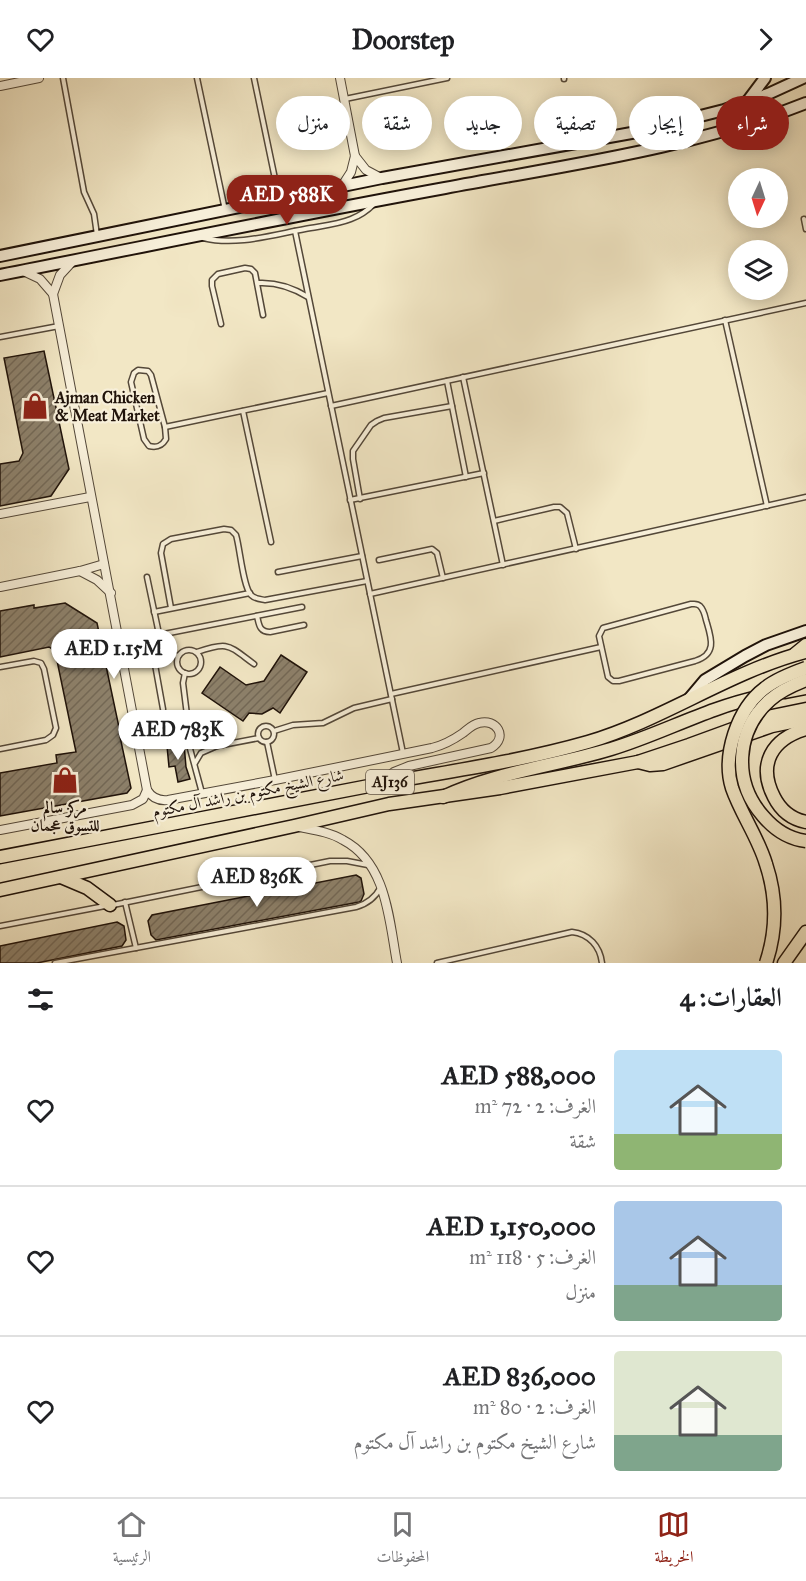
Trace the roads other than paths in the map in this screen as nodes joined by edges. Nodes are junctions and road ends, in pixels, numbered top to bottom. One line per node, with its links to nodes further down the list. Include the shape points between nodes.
1 (39, 78): 9 (street)
2 (63, 78): 29 (lane, via 84,192)
3 (197, 78): 23 (lane)
4 (254, 78): 21 (lane)
5 (340, 78): 10 (street)
6 (447, 78): 13 (lane)
7 (765, 78): 11 (main road)
8 (803, 78): 12 (main road)
9 (0, 86)
10 (343, 96)
11 (751, 96)
12 (762, 96)
13 (350, 98)
14 (806, 103): 22 (main road, via 674,145)
15 (716, 113): 18 (main road, via 637,132)
16 (350, 130): 17 (street)
17 (355, 156): 18 (street, via 366,170); 19 (street)
18 (382, 178): 19 (main road)
19 (342, 186): 20 (main road)
20 (319, 191): 21 (main road); 27 (main road, via 309,206 244,220)
21 (279, 199): 23 (main road)
22 (378, 201): 26 (lane, via 353,218); 27 (main road)
23 (225, 211): 29 (main road)
24 (804, 219): 25 (lane)
25 (806, 229)
26 (295, 231): 28 (lane, via 238,241); 36 (lane)
27 (221, 232): 28 (main road)
28 (196, 236): 31 (main road)
29 (97, 237): 30 (main road)
30 (0, 256)
31 (73, 261): 32 (main road); 35 (street, via 60,275)
32 (21, 271): 33 (main road); 35 (street, via 40,279)
33 (0, 275)
34 (258, 283): 36 (lane, via 284,286); 38 (lane); 40 (lane, via 255,273 248,268 214,277 212,286)
35 (53, 294): 41 (street)
36 (308, 298): 45 (lane)
37 (806, 303): 39 (lane)
38 (264, 315)
39 (725, 320): 43 (lane); 56 (lane)
40 (221, 324)
41 (59, 326): 42 (lane); 52 (street)
42 (0, 337)
43 (463, 377): 44 (lane); 50 (lane)
44 (447, 381): 46 (lane); 47 (lane)
45 (328, 393): 46 (lane); 48 (lane)
46 (331, 406): 55 (lane)
47 (452, 406): 51 (lane); 54 (lane, via 384,418 371,425 353,455)
48 (243, 411): 49 (lane); 59 (lane)
49 (165, 427): 49 (lane, via 151,375 138,370 131,382 146,443 153,447 161,445 166,439)
50 (484, 473): 51 (lane); 58 (lane)
51 (466, 477): 54 (lane)
52 (90, 497): 57 (street); 63 (street)
53 (806, 497): 56 (lane)
54 (360, 498): 55 (lane)
55 (350, 500): 61 (lane)
56 (767, 506): 60 (lane)
57 (0, 514)
58 (494, 521): 60 (lane, via 560,507 567,513); 64 (lane)
59 (272, 542)
60 (576, 549): 64 (lane)
61 (362, 556): 66 (lane); 69 (lane)
62 (379, 560): 68 (lane, via 432,549 437,553)
63 (104, 564): 65 (street); 71 (street)
64 (503, 565): 68 (lane)
65 (80, 571): 70 (street); 71 (street)
66 (278, 572)
67 (147, 577): 76 (lane)
68 (444, 578): 73 (lane)
69 (367, 581): 72 (lane, via 265,600); 73 (lane)
70 (0, 587)
71 (111, 593): 110 (street)
72 (250, 593): 75 (lane); 75 (lane, via 236,535 231,530 171,539 163,544 161,553)
73 (370, 594): 93 (lane)
74 (302, 607): 77 (lane)
75 (171, 608): 76 (lane)
76 (154, 612): 80 (lane)
77 (256, 615): 78 (lane, via 260,628 267,632); 80 (lane)
78 (304, 625)
79 (806, 631): 94 (main road, via 766,645 724,668 705,680)
80 (159, 635): 85 (lane, via 153,644)
81 (806, 645): 84 (main road)
82 (601, 647): 82 (lane, via 608,677 616,681 700,660 709,651 711,638 702,608 694,604 606,627 599,633); 93 (lane)
83 (197, 652): 86 (lane, via 189,650); 87 (lane, via 223,645); 90 (lane, via 200,668)
84 (800, 653): 94 (main road, شارع الشيخ مكتوم بن راشد آل مكتوم / AJ136, via 766,663)
85 (153, 656): 86 (lane); 95 (lane)
86 (178, 656): 90 (lane, via 178,668)
87 (254, 664)
88 (0, 667): 104 (lane, via 41,663 56,728 46,740)
89 (806, 668): 131 (main road, bridge, via 764,688 739,723 729,756 731,786 766,862 774,899 773,933)
90 (185, 674): 100 (lane)
91 (806, 680): 116 (main road, bridge, via 786,688 758,713 749,727 742,765 745,786 761,815 786,836)
92 (806, 688): 112 (main road, via 729,705 613,749 479,782)
93 (391, 697): 99 (lane, via 351,709 326,722 293,724); 105 (lane)
94 (686, 702): 109 (main road, شارع الشيخ مكتوم بن راشد آل مكتوم / AJ136, via 589,742)
95 (164, 708)
96 (806, 709): 106 (main road, AJ136, via 763,718)
97 (806, 719): 106 (main road, via 772,726 663,764)
98 (806, 729): 113 (main road, via 777,745 766,772 782,811)
99 (274, 730): 101 (lane, via 263,726); 102 (lane, via 273,739)
100 (189, 736): 103 (lane, via 200,745); 107 (lane)
101 (259, 738): 102 (lane); 103 (lane)
102 (267, 742): 108 (lane)
103 (217, 746): 107 (lane, via 201,753)
104 (0, 749)
105 (403, 754): 108 (street); 109 (street, via 442,745 480,722 496,726 500,733 498,742 491,747 409,766)
106 (638, 762): 112 (main road, AJ136)
107 (195, 764): 111 (lane)
108 (275, 780): 111 (street)
109 (377, 785): 117 (main road, شارع الشيخ مكتوم بن راشد آل مكتوم / AJ136)
110 (147, 790): 111 (street, via 153,798 163,801); 115 (street, via 140,802 132,805)
111 (202, 794)
112 (443, 797): 114 (main road, AJ136, via 389,804)
113 (806, 822)
114 (294, 826): 118 (street, via 342,839); 119 (main road, AJ136)
115 (0, 830)
116 (806, 841)
117 (0, 857)
118 (372, 866): 120 (street); 122 (lane, via 330,861)
119 (60, 877): 121 (main road, AJ136); 123 (main road, via 87,888)
120 (381, 886): 126 (lane, via 374,898 356,908); 128 (street)
121 (0, 890)
122 (125, 902): 123 (lane); 126 (lane)
123 (110, 905): 124 (lane)
124 (0, 926)
125 (806, 932): 132 (main road)
126 (136, 948): 127 (lane)
127 (55, 963)
128 (397, 963)
129 (437, 963): 130 (lane, via 572,932 593,942)
130 (602, 963)
131 (766, 963)
132 (784, 963)

